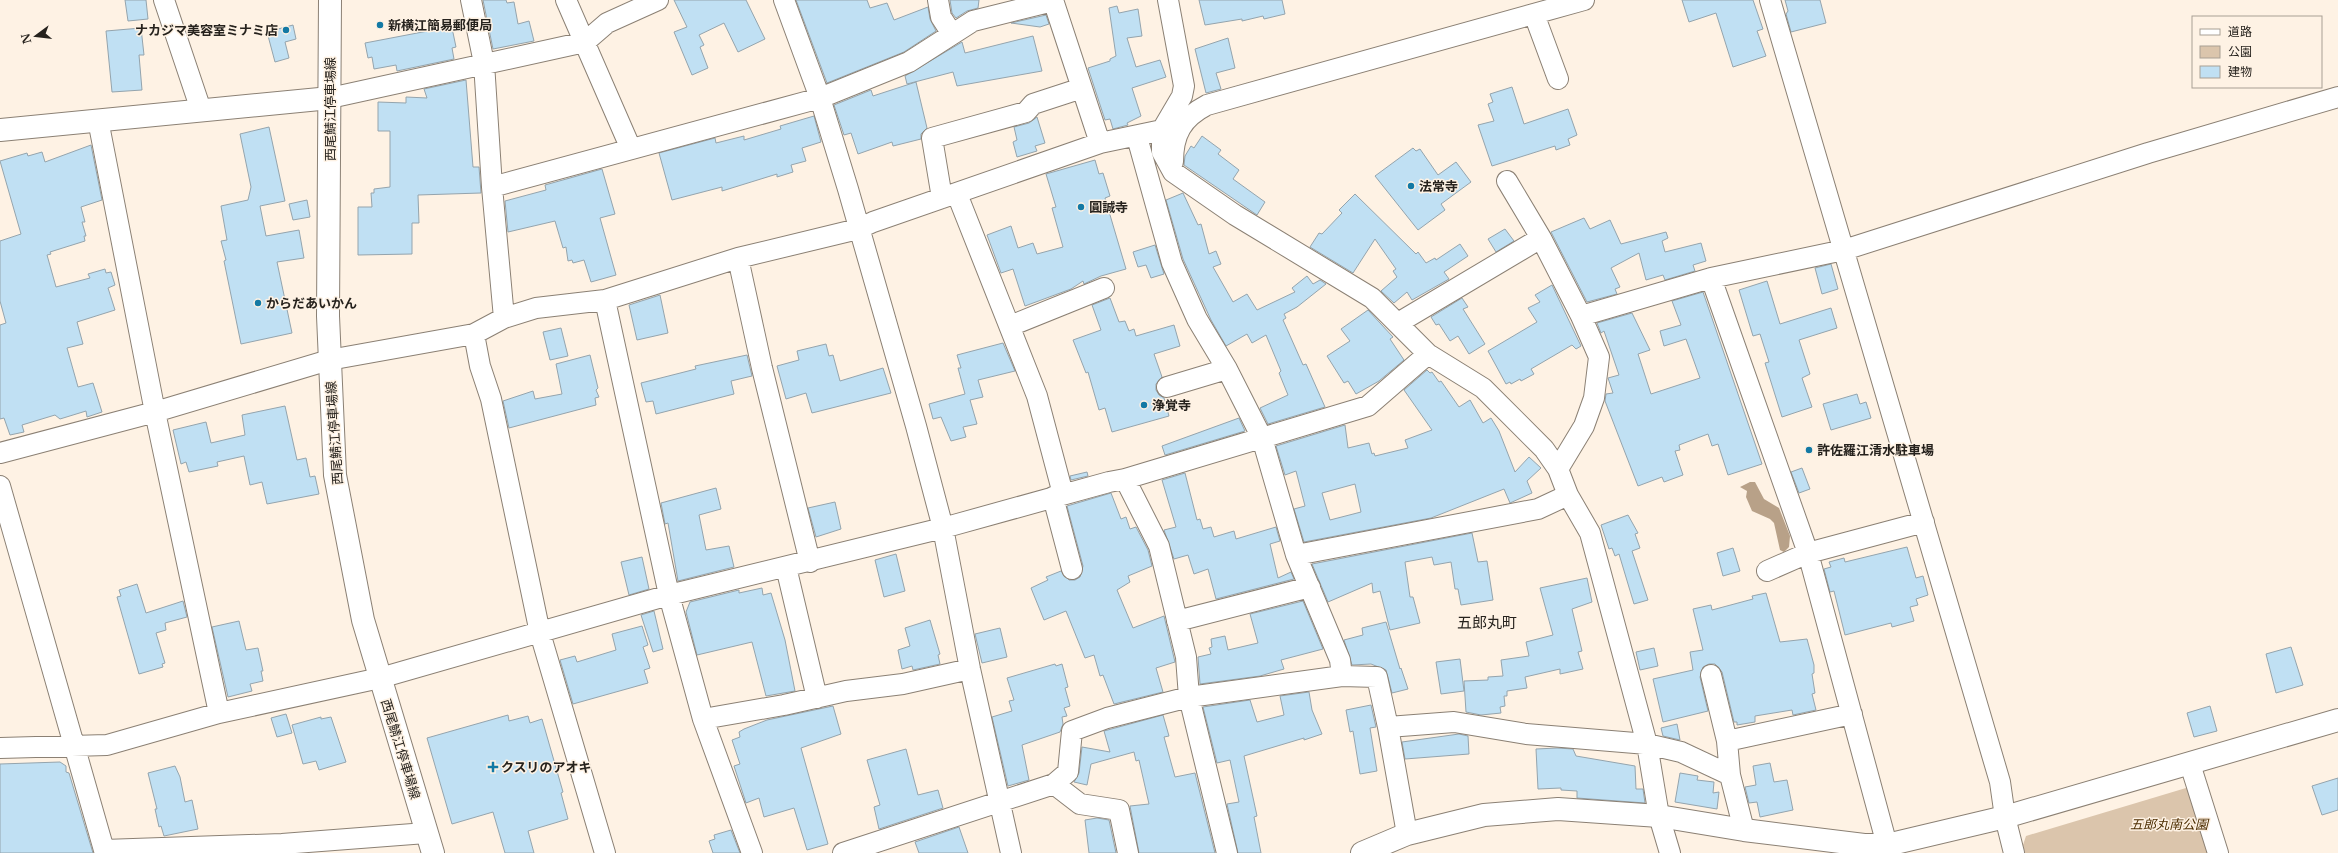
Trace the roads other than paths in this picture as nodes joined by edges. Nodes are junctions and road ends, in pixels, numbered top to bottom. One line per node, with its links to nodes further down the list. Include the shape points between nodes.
1 (164, 0): 21 (street)
2 (330, 0): 19 (street, 西尾鯖江停車場線)
3 (471, 0): 15 (street)
4 (566, 0): 14 (street)
5 (658, 0): 14 (street, via 607,23)
6 (784, 0): 20 (street)
7 (938, 0): 13 (street, via 941,18)
8 (1168, 0): 24 (street, via 1184,86 1182,96)
9 (1584, 0): 12 (street)
10 (1770, 0): 34 (street)
11 (1053, 1): 13 (street, via 973,21); 17 (street)
12 (1534, 14): 16 (street); 28 (street, via 1207,105 1192,113 1175,136)
13 (952, 34): 20 (street, via 909,62)
14 (585, 42): 15 (street); 27 (street)
15 (484, 63): 19 (street); 30 (street)
16 (1558, 79)
17 (1082, 88): 26 (street); 31 (street, via 1033,104 1026,112 932,138)
18 (2338, 97): 34 (street, via 2148,152)
19 (330, 98): 21 (street); 45 (street, 西尾鯖江停車場線)
20 (820, 98): 27 (street); 32 (street)
21 (201, 110): 22 (street)
22 (98, 120): 23 (street); 48 (street)
23 (0, 130)
24 (1162, 130): 25 (street); 28 (street, via 1162,152)
25 (1137, 136): 26 (street); 46 (street, via 1172,263 1197,319)
26 (1100, 143): 31 (street)
27 (631, 149): 30 (street)
28 (1174, 172): 41 (street, via 1235,215 1372,298)
29 (1507, 181): 33 (street)
30 (492, 187): 40 (street)
31 (949, 196): 32 (street); 42 (street)
32 (858, 229): 35 (street); 57 (street)
33 (1541, 238): 39 (street); 41 (street)
34 (1844, 250): 36 (street); 56 (street)
35 (738, 258): 38 (street); 60 (street)
36 (1710, 278): 39 (street); 58 (street)
37 (1104, 288): 42 (street)
38 (606, 300): 40 (street, via 536,308); 65 (street)
39 (1581, 316): 51 (street, via 1599,357 1594,398 1584,426)
40 (504, 318): 43 (street)
41 (1398, 323): 44 (street)
42 (1010, 326): 55 (street, via 1036,396)
43 (474, 334): 45 (street); 67 (street)
44 (1428, 354): 49 (street, via 1368,406); 51 (street, via 1483,388 1544,449)
45 (329, 360): 48 (street); 71 (street, 西尾鯖江停車場線, via 335,475 363,620)
46 (1227, 369): 47 (street); 49 (street)
47 (1167, 388)
48 (155, 412): 50 (street); 74 (street)
49 (1262, 438): 52 (street); 59 (street)
50 (0, 453)
51 (1558, 469): 54 (street)
52 (1125, 480): 55 (street); 66 (street, via 1159,546)
53 (0, 486): 81 (street)
54 (1568, 495): 59 (street, via 1538,509); 80 (street, via 1590,533)
55 (1058, 496): 57 (street); 62 (street)
56 (1924, 522): 58 (street); 88 (street, via 2000,782)
57 (943, 528): 60 (street); 68 (street)
58 (1808, 553): 63 (street); 75 (street)
59 (1296, 555): 64 (street)
60 (810, 562): 61 (street)
61 (786, 567): 65 (street); 73 (street)
62 (1072, 569)
63 (1767, 571)
64 (1310, 587): 66 (street); 70 (street, via 1340,660)
65 (669, 595): 67 (street); 76 (street)
66 (1177, 621): 72 (street, via 1186,657)
67 (540, 634): 71 (street); 93 (street)
68 (970, 670): 73 (street); 86 (street)
69 (1711, 675): 79 (street)
70 (1342, 676): 72 (street); 78 (street, via 1377,677)
71 (380, 678): 74 (street); 91 (street, 西尾鯖江停車場線)
72 (1189, 697): 85 (street, via 1107,718 1072,731 1068,772); 98 (street)
73 (817, 698): 76 (street)
74 (219, 713): 81 (street, via 107,745)
75 (1852, 714): 79 (street); 92 (street)
76 (703, 719): 94 (street)
77 (2338, 720): 83 (street)
78 (1388, 727): 80 (street, via 1454,722 1526,734); 90 (street)
79 (1727, 741): 84 (street)
80 (1647, 744): 84 (street, via 1681,752); 87 (street)
81 (75, 746): 82 (street); 91 (street, via 104,850 282,844)
82 (0, 748)
83 (2190, 764): 88 (street); 102 (street)
84 (1730, 775): 89 (street)
85 (1054, 784): 86 (street); 97 (street, via 1080,804 1119,810)
86 (1000, 802): 95 (street); 96 (street)
87 (1659, 816): 89 (street); 90 (street, via 1558,809 1484,815); 100 (street)
88 (2005, 817): 92 (street); 101 (street)
89 (1744, 830): 92 (street, via 1864,845)
90 (1407, 834): 99 (street)
91 (430, 843)
92 (1887, 845)
93 (605, 853)
94 (752, 853)
95 (843, 853)
96 (1011, 853)
97 (1128, 853)
98 (1227, 853)
99 (1362, 853)
100 (1670, 853)
101 (2014, 853)
102 (2218, 853)

